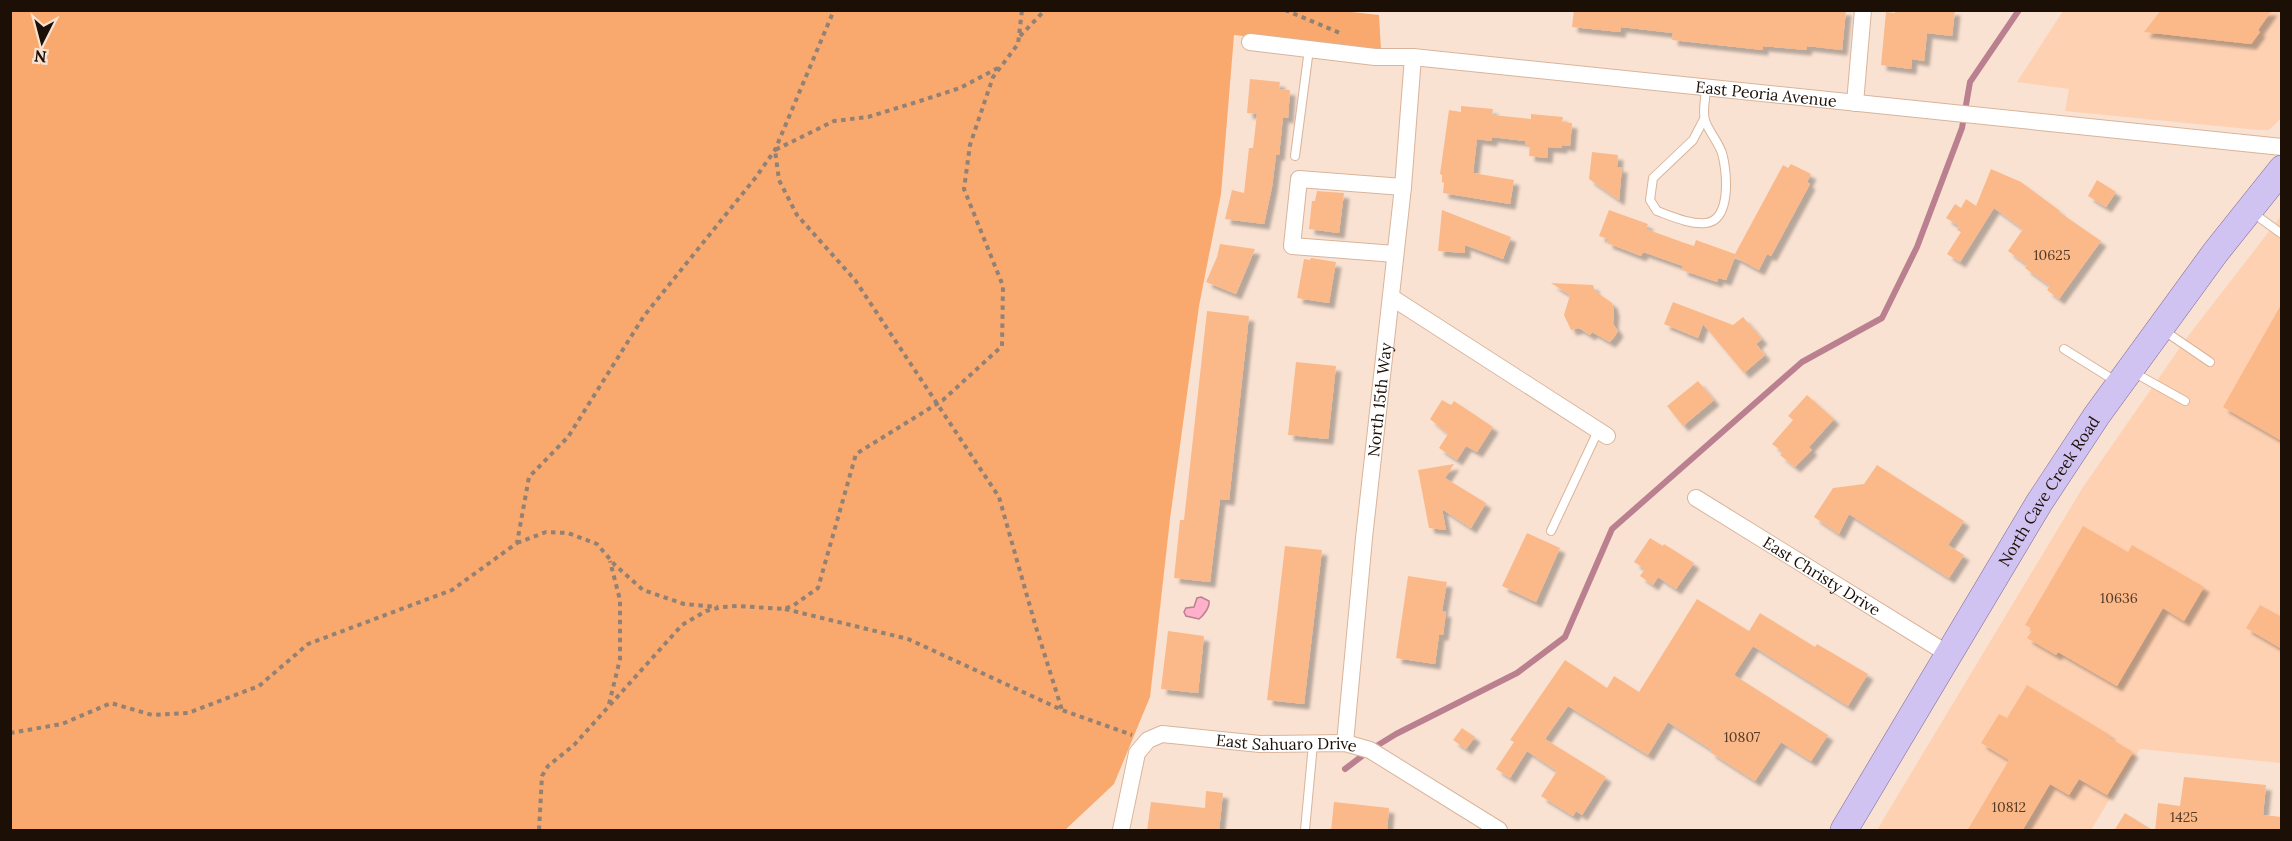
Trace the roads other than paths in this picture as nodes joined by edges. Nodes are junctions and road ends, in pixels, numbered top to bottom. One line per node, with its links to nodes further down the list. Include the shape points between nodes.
1 (1863, 10): 6 (street)
2 (1250, 42): 3 (street, East Peoria Avenue)
3 (1309, 49): 4 (street, East Peoria Avenue); 9 (lane)
4 (1413, 57): 5 (street, East Peoria Avenue); 11 (street, North 15th Way)
5 (1706, 87): 6 (street, East Peoria Avenue); 7 (lane)
6 (1855, 103): 8 (street, East Peoria Avenue)
7 (1704, 119): 7 (lane, via 1725,166 1724,206 1720,215 1706,223 1657,211 1650,200 1653,178 1693,140)
8 (2282, 147)
9 (1295, 156)
10 (2282, 169): 12 (main road, North Cave Creek Road)
11 (1403, 187): 14 (street, North 15th Way); 14 (street, via 1299,179 1292,246)
12 (2249, 209): 13 (lane); 16 (main road, North Cave Creek Road)
13 (2282, 234)
14 (1395, 254): 15 (street, North 15th Way)
15 (1391, 297): 21 (street); 25 (street, North 15th Way)
16 (2160, 328): 18 (lane); 19 (main road, North Cave Creek Road)
17 (2064, 349): 19 (lane)
18 (2210, 362)
19 (2124, 376): 20 (lane); 24 (main road, North Cave Creek Road, via 2048,489)
20 (2185, 401)
21 (1602, 433): 23 (lane)
22 (1696, 498): 24 (street, East Christy Drive)
23 (1551, 531)
24 (1948, 654): 30 (main road, North Cave Creek Road)
25 (1344, 743): 26 (street, East Sahuaro Drive); 29 (street, East Sahuaro Drive, via 1370,750)
26 (1313, 744): 27 (street, East Sahuaro Drive, via 1260,744 1161,734 1148,740 1137,753); 28 (lane)
27 (1121, 831)
28 (1305, 831)
29 (1499, 831)
30 (1844, 831)

